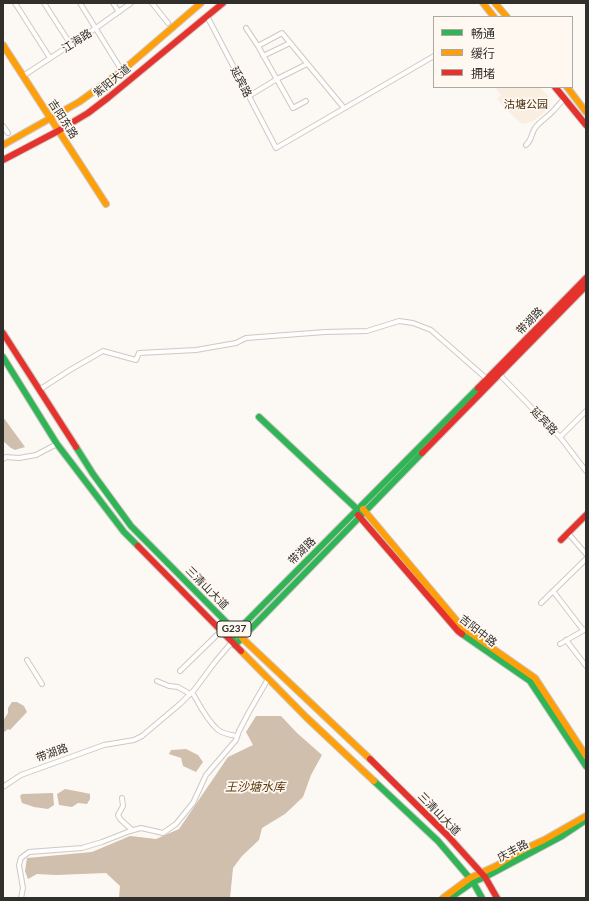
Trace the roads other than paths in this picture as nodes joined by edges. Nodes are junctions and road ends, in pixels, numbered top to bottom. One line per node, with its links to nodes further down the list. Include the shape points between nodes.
1 (15, 3): 26 (street)
2 (44, 3): 22 (street)
3 (80, 3): 18 (street)
4 (112, 3): 12 (street)
5 (131, 3): 12 (street, 江海路)
6 (152, 3): 17 (street)
7 (201, 3): 28 (main road, 紫阳大道)
8 (223, 3): 13 (main road, 紫阳大道)
9 (483, 3): 14 (main road)
10 (495, 3): 11 (main road)
11 (501, 11): 15 (street); 16 (main road)
12 (118, 12): 18 (street, 江海路)
13 (207, 16): 33 (street, 延宾路); 41 (main road, 紫阳大道, via 108,97)
14 (493, 16)
15 (495, 16)
16 (506, 16)
17 (168, 23)
18 (96, 28): 22 (street, 江海路); 28 (street)
19 (246, 28): 23 (street)
20 (290, 43): 23 (street, via 282,33); 24 (street); 27 (street)
21 (3, 45): 29 (main road, 吉阳东路)
22 (71, 45): 26 (street, 江海路)
23 (258, 46): 24 (street)
24 (263, 56): 30 (street)
25 (433, 57): 36 (street)
26 (50, 58): 29 (street, 江海路)
27 (307, 64): 30 (street); 36 (street)
28 (122, 71): 38 (main road, 紫阳大道, via 79,102)
29 (23, 76): 38 (main road, 吉阳东路)
30 (277, 80): 33 (street); 35 (street, via 293,108)
31 (556, 88): 34 (main road)
32 (568, 88): 37 (main road)
33 (249, 96): 36 (street, 延宾路, via 276,148)
34 (565, 99): 39 (main road); 43 (street, via 540,122 530,142)
35 (306, 101)
36 (344, 108)
37 (586, 112)
38 (50, 118): 41 (main road, 吉阳东路); 44 (main road, 紫阳大道)
39 (586, 125)
40 (3, 126): 42 (street)
41 (58, 131): 45 (main road, 紫阳大道); 46 (main road, 吉阳东路)
42 (8, 133)
43 (526, 144)
44 (3, 145)
45 (3, 160)
46 (106, 204)
47 (586, 278): 52 (main road, 带湖路)
48 (586, 286): 51 (main road, 带湖路)
49 (3, 333): 53 (main road, 三清山大道 / G237)
50 (3, 357): 57 (main road, 三清山大道 / G237)
51 (499, 374): 56 (street, 延宾路); 60 (main road, 带湖路)
52 (487, 379): 53 (street, via 431,330 399,321 367,331 246,338 236,343 196,350 139,353 136,360 103,351); 60 (main road, 带湖路)
53 (39, 390): 70 (main road, 三清山大道 / G237, via 93,474 131,526)
54 (586, 411): 56 (street)
55 (258, 417): 60 (main road, 吉阳中路)
56 (560, 437): 59 (street, 延宾路)
57 (57, 444): 58 (street, via 36,455); 69 (main road, 三清山大道 / G237, via 124,532)
58 (3, 459)
59 (586, 471)
60 (360, 511): 70 (main road, 带湖路); 71 (main road, 带湖路); 83 (main road, 吉阳中路, via 462,627 535,678); 84 (main road, 吉阳中路, via 458,631 530,681)
61 (586, 515): 62 (main road)
62 (568, 533): 63 (main road); 64 (street)
63 (561, 540)
64 (586, 554)
65 (586, 559): 66 (street)
66 (554, 591): 67 (street); 68 (street)
67 (541, 603)
68 (585, 629): 72 (street)
69 (222, 631): 73 (main road, 三清山大道 / G237); 77 (street)
70 (236, 632): 71 (main road, 三清山大道 / G237); 73 (main road, 带湖路)
71 (242, 638): 73 (main road, 带湖路); 90 (main road, 三清山大道 / G237, via 402,790)
72 (566, 640): 74 (street); 76 (street)
73 (234, 643): 78 (main road, 三清山大道 / G237); 81 (street, 带湖路)
74 (560, 644)
75 (27, 660): 80 (street)
76 (586, 666)
77 (180, 671)
78 (268, 678): 82 (street); 91 (main road, 三清山大道 / G237, via 438,841)
79 (157, 681): 81 (street)
80 (42, 684)
81 (191, 693): 82 (street, via 217,730); 85 (street, 带湖路, via 142,736 134,740 104,745 21,775)
82 (237, 736): 89 (street, via 206,775 193,804 176,824 163,833 141,828)
83 (586, 756)
84 (586, 766)
85 (3, 787)
86 (122, 798): 89 (street, via 123,806 118,815)
87 (586, 816): 90 (main road, via 518,852)
88 (586, 820): 90 (main road, 庆丰路, via 562,836 501,868)
89 (132, 830): 92 (street, via 82,848 29,852 21,858 19,865 23,888)
90 (482, 875): 91 (main road); 96 (main road, 三清山大道 / G237)
91 (472, 880): 93 (main road); 94 (main road); 95 (main road, 三清山大道 / G237)
92 (21, 898)
93 (443, 898)
94 (450, 898)
95 (482, 898)
96 (497, 898)

